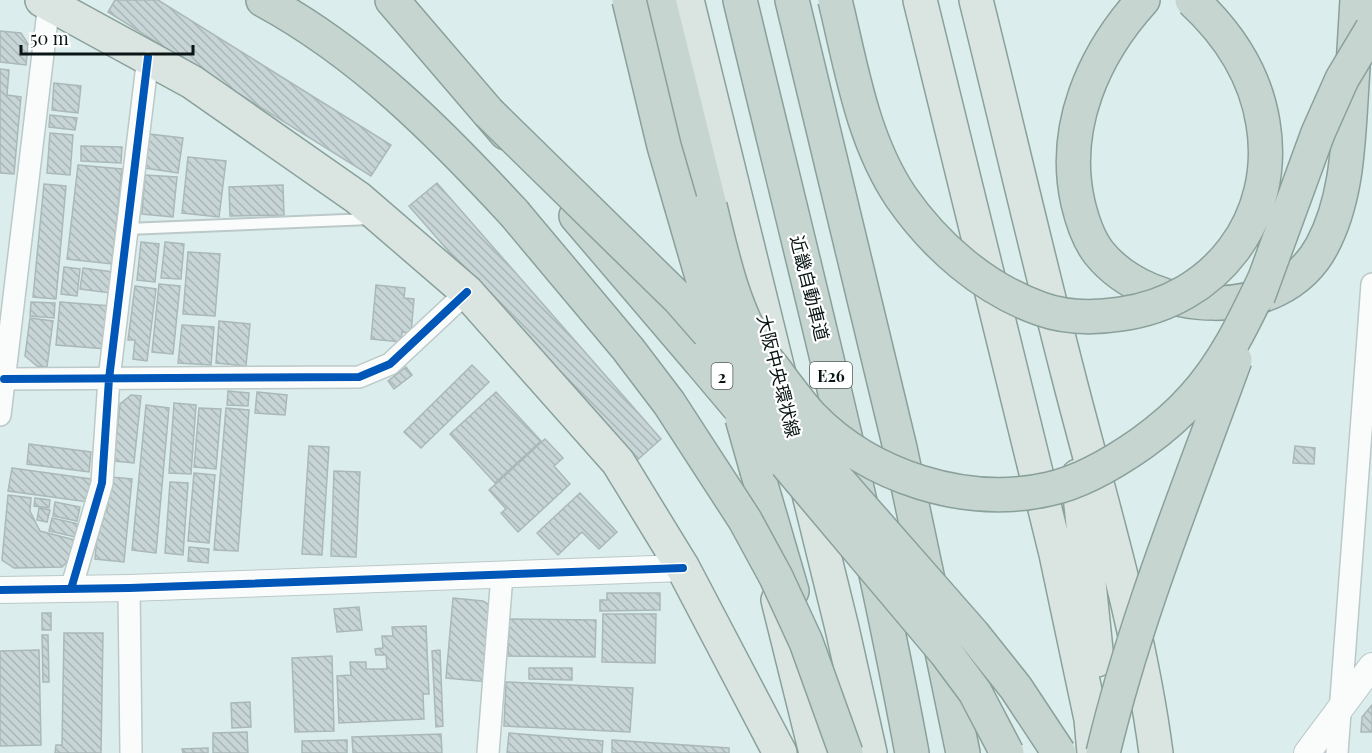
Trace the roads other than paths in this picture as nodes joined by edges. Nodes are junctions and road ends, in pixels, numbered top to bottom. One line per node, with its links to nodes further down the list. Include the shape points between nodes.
1 (263, 0): 32 (highway, bridge, via 351,57 407,104 492,189 574,284 662,394 707,461 745,520)
2 (392, 0): 17 (highway)
3 (629, 0): 32 (highway, bridge, via 664,146); 39 (main road, 2)
4 (659, 0): 20 (highway, bridge, via 739,308 761,351 812,416 845,445 886,469 927,485 1008,495 1050,489 1094,472 1121,458 1193,399 1242,327)
5 (687, 0): 41 (main road, 大阪中央環状線)
6 (740, 0): 42 (highway, 近畿自動車道 / E26, bridge, via 853,469)
7 (792, 0): 43 (highway, E26, bridge, via 900,448)
8 (835, 0): 12 (highway, bridge, via 879,157 901,196 926,228 971,270 1011,296 1042,309 1104,317 1165,303 1194,288 1218,269 1239,243 1265,179 1267,145 1251,76 1236,48)
9 (920, 0): 35 (main road, via 1056,554)
10 (976, 0): 23 (main road)
11 (1143, 0): 13 (highway, bridge, via 1126,18 1088,85 1077,117 1072,153 1075,189 1083,223 1098,252 1120,274 1149,290 1214,303 1242,301 1277,290 1302,273 1321,247 1335,217 1344,178)
12 (1192, 0)
13 (1357, 0)
14 (46, 2): 16 (main road); 24 (street)
15 (1372, 29): 20 (highway, bridge, via 1342,79 1318,133)
16 (148, 57): 18 (main road, via 192,82); 19 (street)
17 (488, 112): 44 (highway, bridge, via 946,653 975,692); 45 (highway, bridge, via 679,299 973,634 1016,688)
18 (382, 218): 19 (lane); 22 (main road)
19 (127, 229): 25 (street)
20 (1265, 278): 47 (highway, bridge, via 1140,620)
21 (1372, 284): 34 (street)
22 (467, 292): 25 (street, via 390,364 359,377); 27 (main road, via 618,462)
23 (1068, 372): 35 (main road, via 1100,683); 48 (main road, via 1124,585)
24 (4, 379): 25 (street); 26 (street)
25 (109, 379): 30 (street, via 102,483)
26 (0, 415)
27 (683, 568): 28 (street); 38 (main road)
28 (502, 575): 29 (street); 37 (street)
29 (129, 588): 30 (street); 36 (street)
30 (70, 589): 31 (street)
31 (0, 590)
32 (806, 642): 40 (highway, bridge)
33 (1372, 666): 34 (street)
34 (1342, 708): 49 (street); 50 (street)
35 (1091, 719): 46 (main road)
36 (131, 753)
37 (488, 753)
38 (780, 753)
39 (816, 753)
40 (846, 753)
41 (870, 753)
42 (912, 753)
43 (963, 753)
44 (1008, 753)
45 (1059, 753)
46 (1094, 753)
47 (1103, 753)
48 (1156, 753)
49 (1307, 753)
50 (1337, 753)

